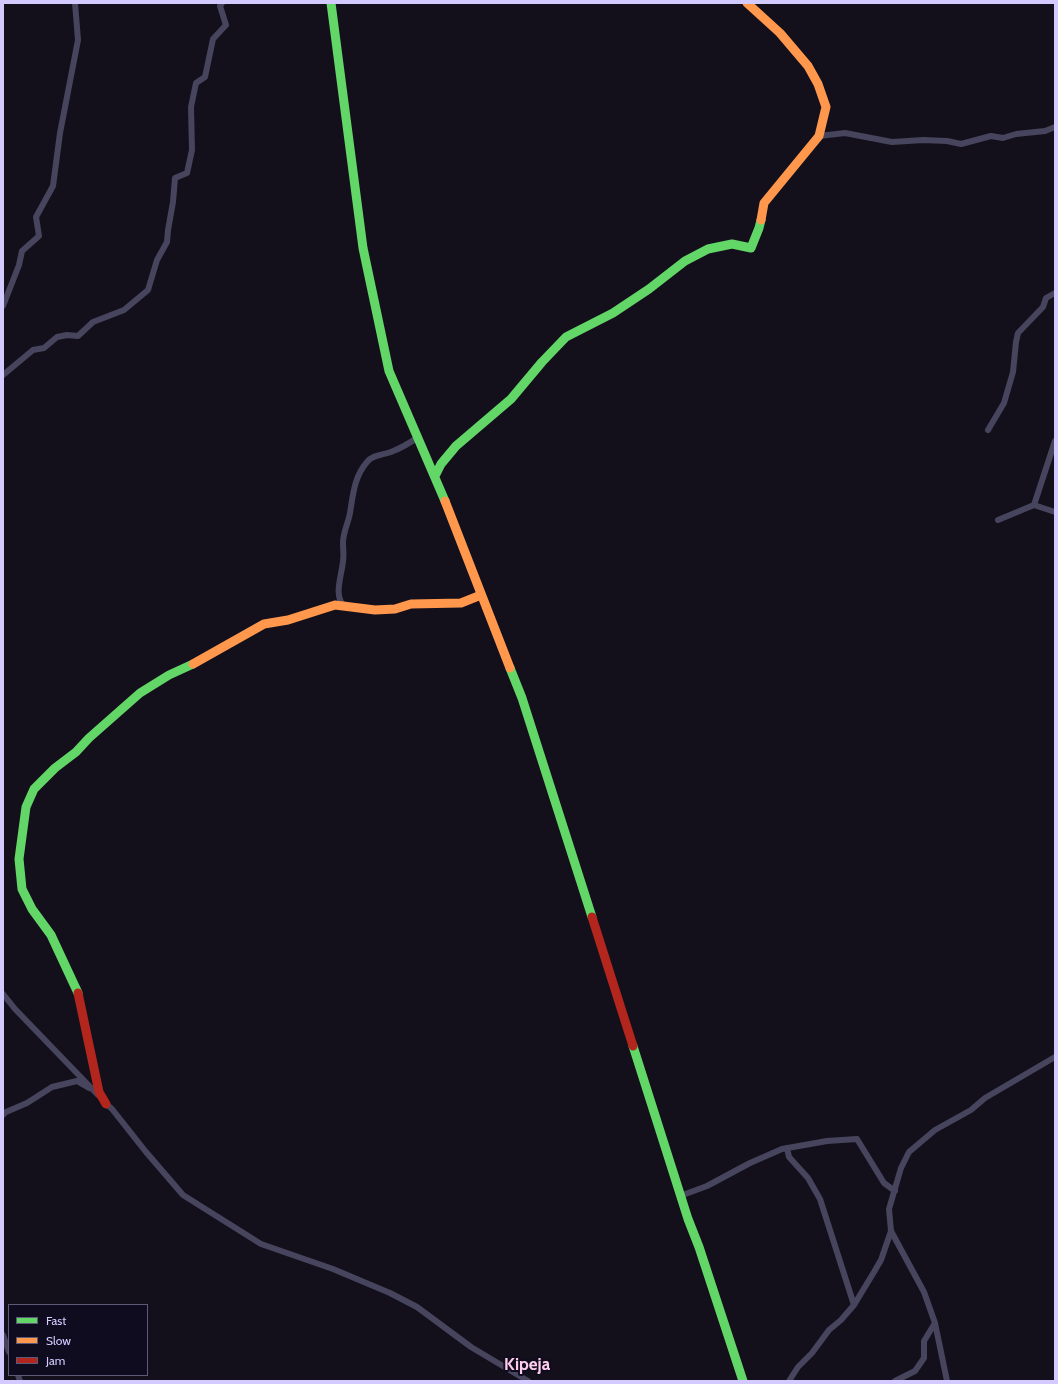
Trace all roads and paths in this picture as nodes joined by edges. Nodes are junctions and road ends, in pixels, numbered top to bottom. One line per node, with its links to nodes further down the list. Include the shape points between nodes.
1 (75, 3): 8 (street, via 78,40 60,133 53,186 36,217 39,236 22,251)
2 (222, 3): 9 (street, via 220,6 226,25 213,39 205,77 196,83 191,107 192,150 187,173 176,178 168,242 157,260 148,290 124,310 93,322 78,336 57,337 44,348 33,350)
3 (331, 3): 11 (street, via 362,248 389,371)
4 (748, 3): 6 (street, via 780,33 808,66 818,84 826,107)
5 (1055, 128): 6 (street, via 1003,138 990,136 961,144 922,140 892,142 845,133)
6 (819, 136): 13 (street, via 764,204 751,248 732,244 708,249 685,261 613,313 566,337 511,399 456,446)
7 (1055, 293): 10 (street, via 1046,298 1043,307 1018,333 1013,372 1004,403)
8 (3, 306)
9 (4, 372)
10 (988, 430)
11 (418, 437): 13 (street); 18 (street, via 404,446 368,460 360,471 354,487 343,543 338,587 342,605)
12 (1055, 443): 14 (street)
13 (435, 476): 17 (street)
14 (1034, 505): 15 (street); 16 (street)
15 (1055, 512)
16 (998, 520)
17 (481, 595): 18 (street, via 461,603 411,604 395,609); 26 (street, via 522,698)
18 (346, 607): 22 (street, via 335,605 288,620 264,624 196,663 169,674 140,693 34,789 26,807 19,859 22,889 32,909 51,935 79,995 99,1092)
19 (3, 994): 21 (street)
20 (1055, 1057): 25 (street, via 935,1130 908,1152)
21 (94, 1090): 22 (street); 23 (street, via 77,1081 52,1087)
22 (106, 1104): 32 (street, via 183,1195 261,1244 390,1292 417,1307 471,1347)
23 (3, 1115)
24 (787, 1148): 25 (street, via 857,1139 884,1183); 26 (street, via 750,1162 707,1186); 28 (street, via 789,1157 808,1178 820,1199)
25 (895, 1191): 27 (street, via 889,1209)
26 (680, 1196): 33 (street)
27 (891, 1231): 28 (street, via 881,1260); 29 (street, via 924,1292)
28 (854, 1305): 34 (street, via 829,1330)
29 (935, 1323): 35 (street, via 924,1341 924,1358 915,1371); 36 (street)
30 (3, 1335): 31 (street)
31 (8, 1349)
32 (528, 1381)
33 (742, 1381)
34 (789, 1381)
35 (895, 1381)
36 (947, 1381)

